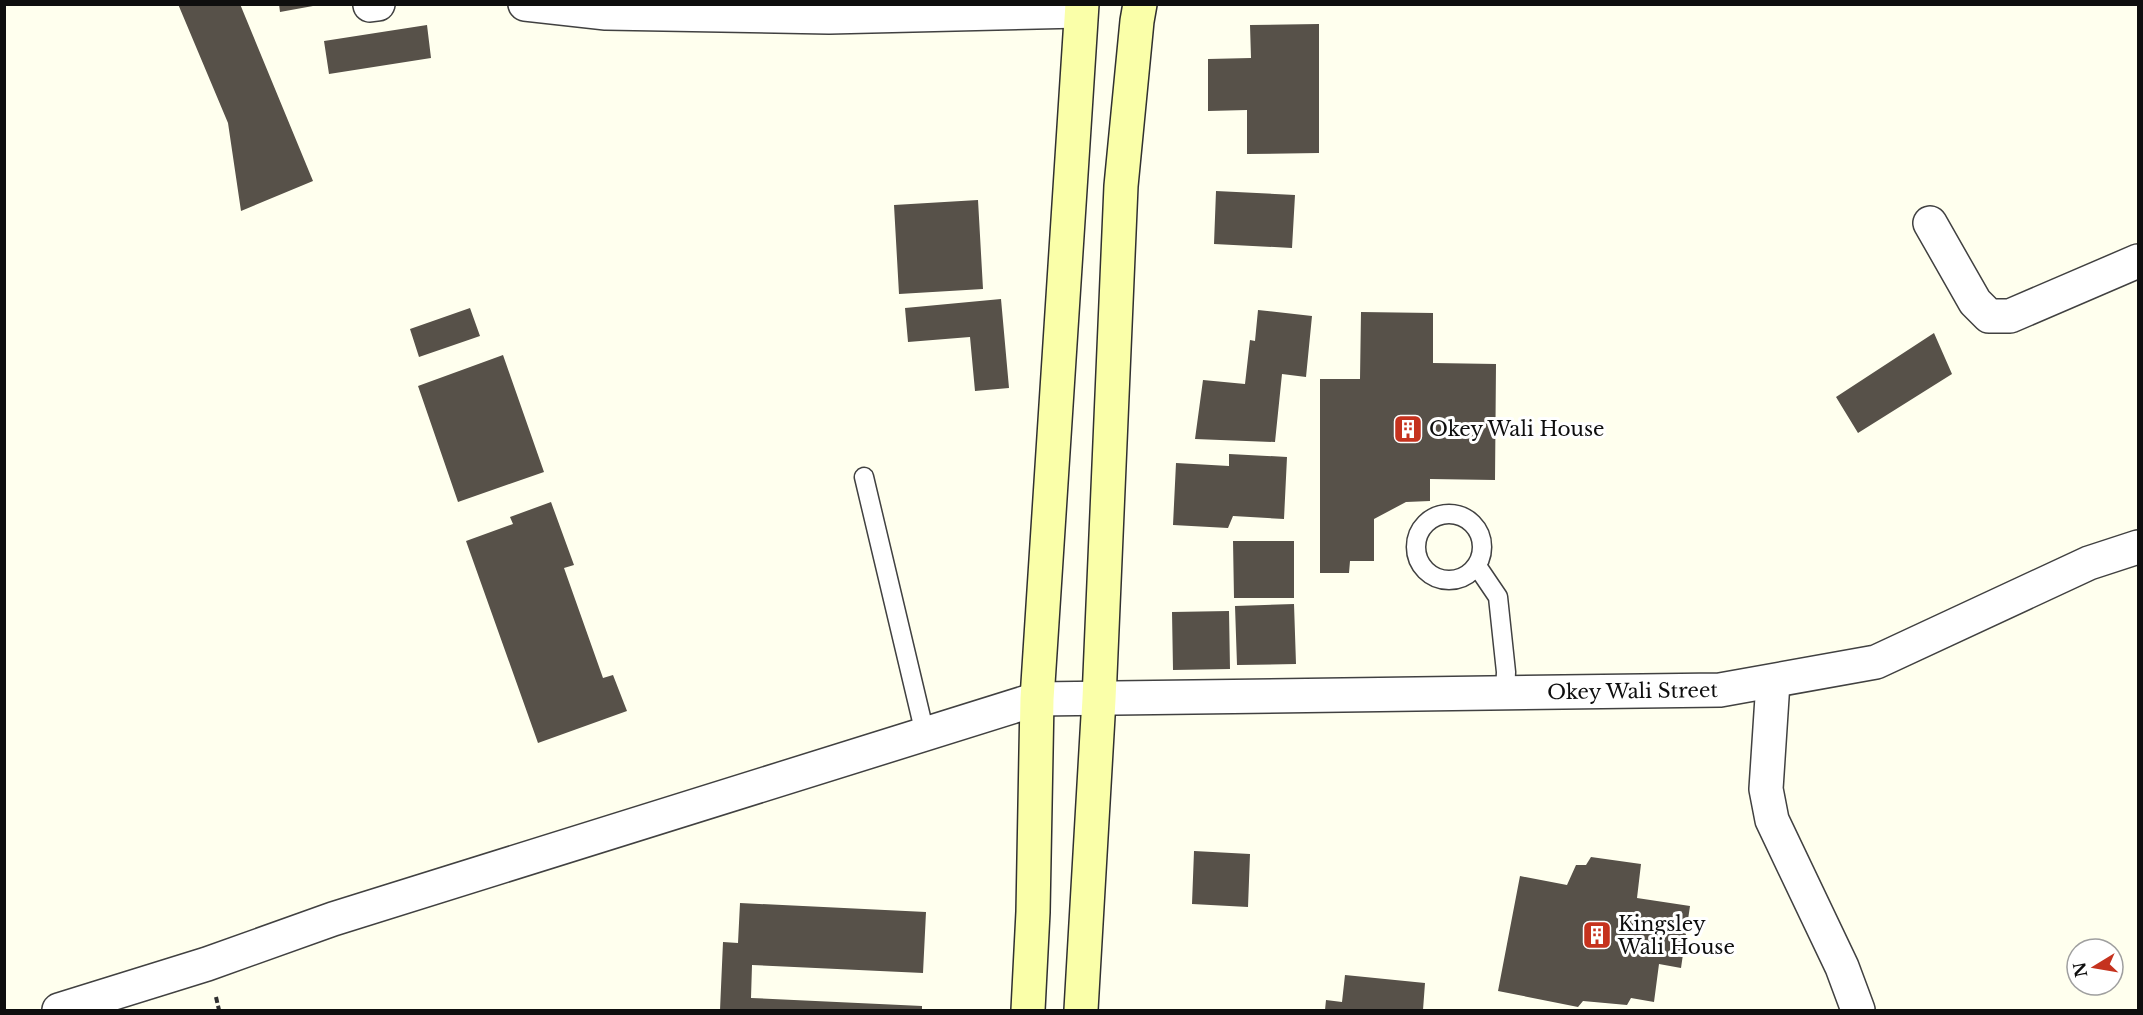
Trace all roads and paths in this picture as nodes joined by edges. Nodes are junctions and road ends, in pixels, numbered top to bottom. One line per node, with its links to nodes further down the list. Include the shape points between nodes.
1 (378, 4): 4 (street)
2 (525, 4): 5 (street, via 606,14 829,17)
3 (1140, 4): 15 (main road, via 1121,186)
4 (370, 5)
5 (1030, 8): 6 (street)
6 (1081, 8): 14 (main road)
7 (1930, 223): 8 (street, via 1975,302 1989,316 2010,316)
8 (2139, 261)
9 (864, 477): 16 (lane)
10 (2139, 547): 12 (street, Okey Wali Street, via 2089,563 1876,662)
11 (1477, 567): 13 (lane, via 1498,597)
12 (1773, 682): 13 (street, Okey Wali Street, via 1720,690); 20 (street, via 1766,789 1772,820 1842,967)
13 (1505, 694): 15 (street, Okey Wali Street)
14 (1037, 699): 15 (street, Okey Wali Street); 16 (street, Okey Wali Street); 18 (main road)
15 (1099, 699): 19 (main road)
16 (925, 734): 17 (street, Okey Wali Street, via 333,919)
17 (60, 1011)
18 (1028, 1011)
19 (1081, 1011)
20 (1858, 1011)

